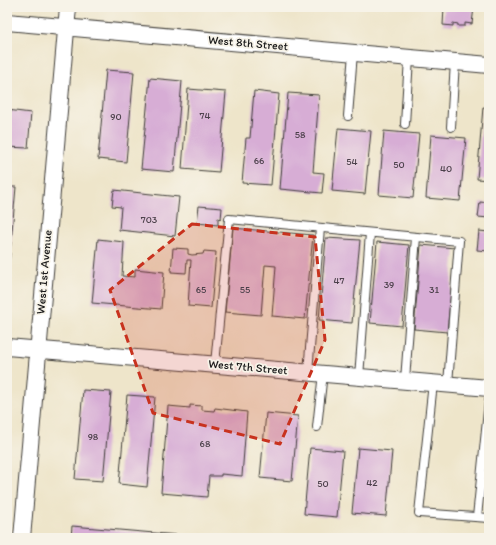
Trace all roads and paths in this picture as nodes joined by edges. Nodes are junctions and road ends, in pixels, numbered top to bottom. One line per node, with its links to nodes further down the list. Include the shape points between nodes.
1 (68, 7): 3 (street, West 1st Avenue)
2 (7, 22): 3 (street, West 8th Street)
3 (66, 27): 4 (street, West 8th Street); 15 (street, West 1st Avenue)
4 (353, 53): 5 (street, West 8th Street); 8 (lane)
5 (409, 58): 6 (street, West 8th Street); 9 (lane)
6 (455, 62): 7 (street, West 8th Street); 10 (lane)
7 (489, 65)
8 (348, 116)
9 (404, 124)
10 (451, 127)
11 (320, 228): 12 (lane); 16 (lane, via 229,219); 17 (lane)
12 (370, 233): 13 (lane); 18 (lane)
13 (416, 237): 19 (lane); 20 (lane, via 459,241)
14 (7, 347): 15 (street, West 7th Street)
15 (38, 350): 16 (street, West 7th Street); 26 (street, West 1st Avenue)
16 (215, 364): 17 (street, West 7th Street)
17 (315, 373): 18 (street, West 7th Street); 23 (lane)
18 (359, 377): 19 (street, West 7th Street)
19 (405, 380): 20 (street, West 7th Street)
20 (441, 383): 21 (street, West 7th Street); 24 (lane, via 419,514)
21 (489, 388)
22 (489, 401): 24 (lane)
23 (317, 427)
24 (477, 517): 25 (lane)
25 (489, 518)
26 (22, 538)

